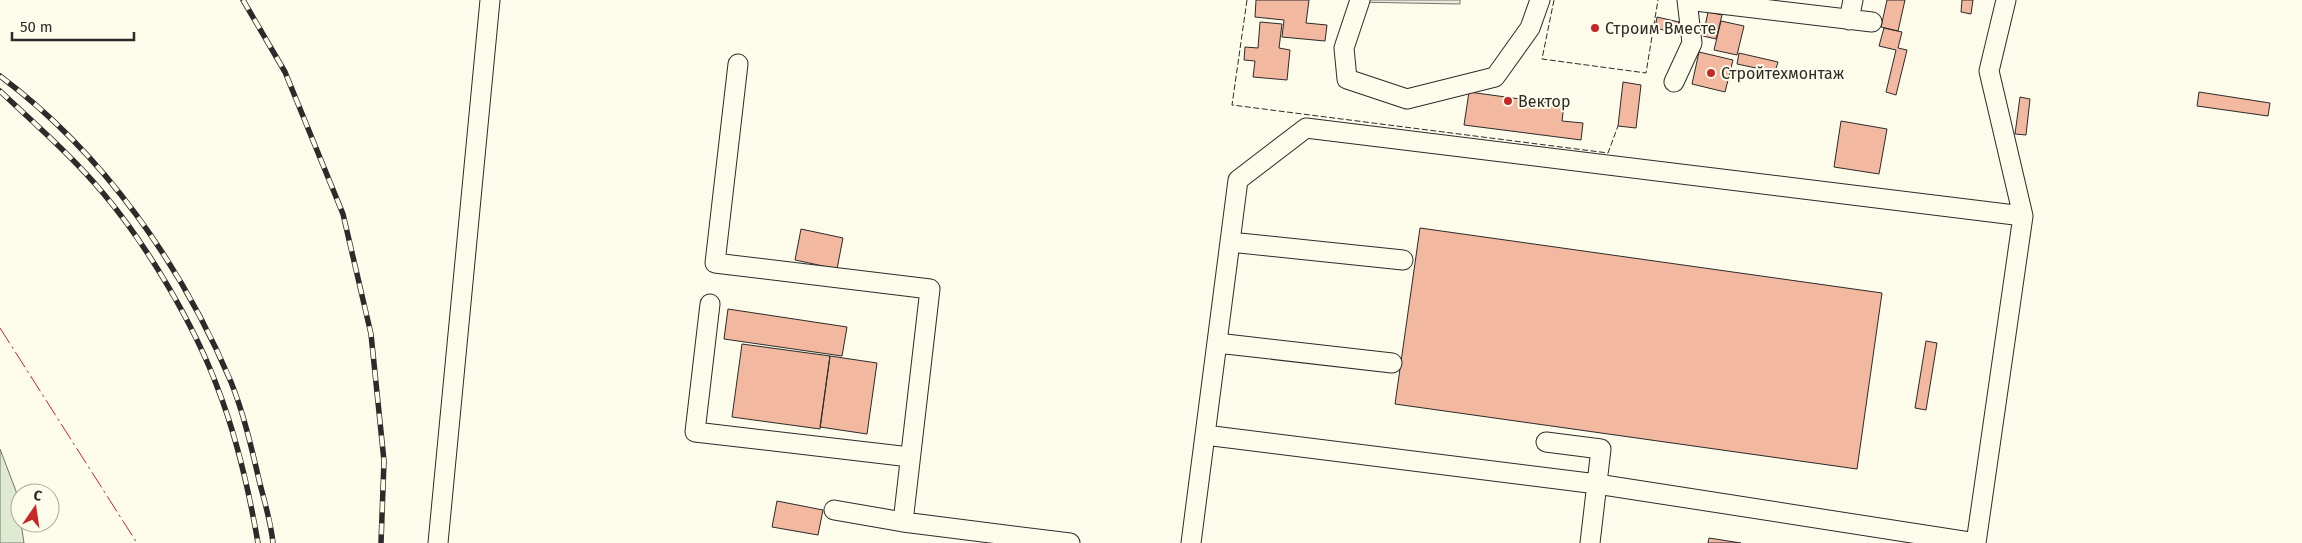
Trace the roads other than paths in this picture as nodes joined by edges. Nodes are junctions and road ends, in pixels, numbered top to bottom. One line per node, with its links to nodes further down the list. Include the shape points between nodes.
1 (490, 0): 23 (street)
2 (1360, 0): 3 (street, via 1344,48 1347,79 1407,99 1495,77 1530,28)
3 (1540, 0)
4 (1687, 0): 7 (street); 10 (street, via 1692,43)
5 (1853, 0): 7 (street)
6 (2006, 0): 11 (street, via 1988,71)
7 (1849, 20): 8 (street)
8 (1872, 22)
9 (738, 64): 19 (street, via 715,263 930,289)
10 (1674, 82)
11 (2023, 216): 12 (street, via 1306,128 1238,180); 27 (street)
12 (1230, 242): 13 (street); 15 (street)
13 (1403, 260)
14 (710, 304): 19 (street, via 695,432)
15 (1217, 342): 16 (street); 17 (street)
16 (1392, 363)
17 (1205, 434): 20 (street); 25 (street)
18 (1546, 442): 20 (street, via 1601,449)
19 (910, 457): 22 (street)
20 (1597, 484): 26 (street); 27 (street)
21 (834, 510): 22 (street)
22 (903, 522): 24 (street)
23 (438, 543)
24 (1070, 543)
25 (1191, 543)
26 (1590, 543)
27 (1976, 543)

